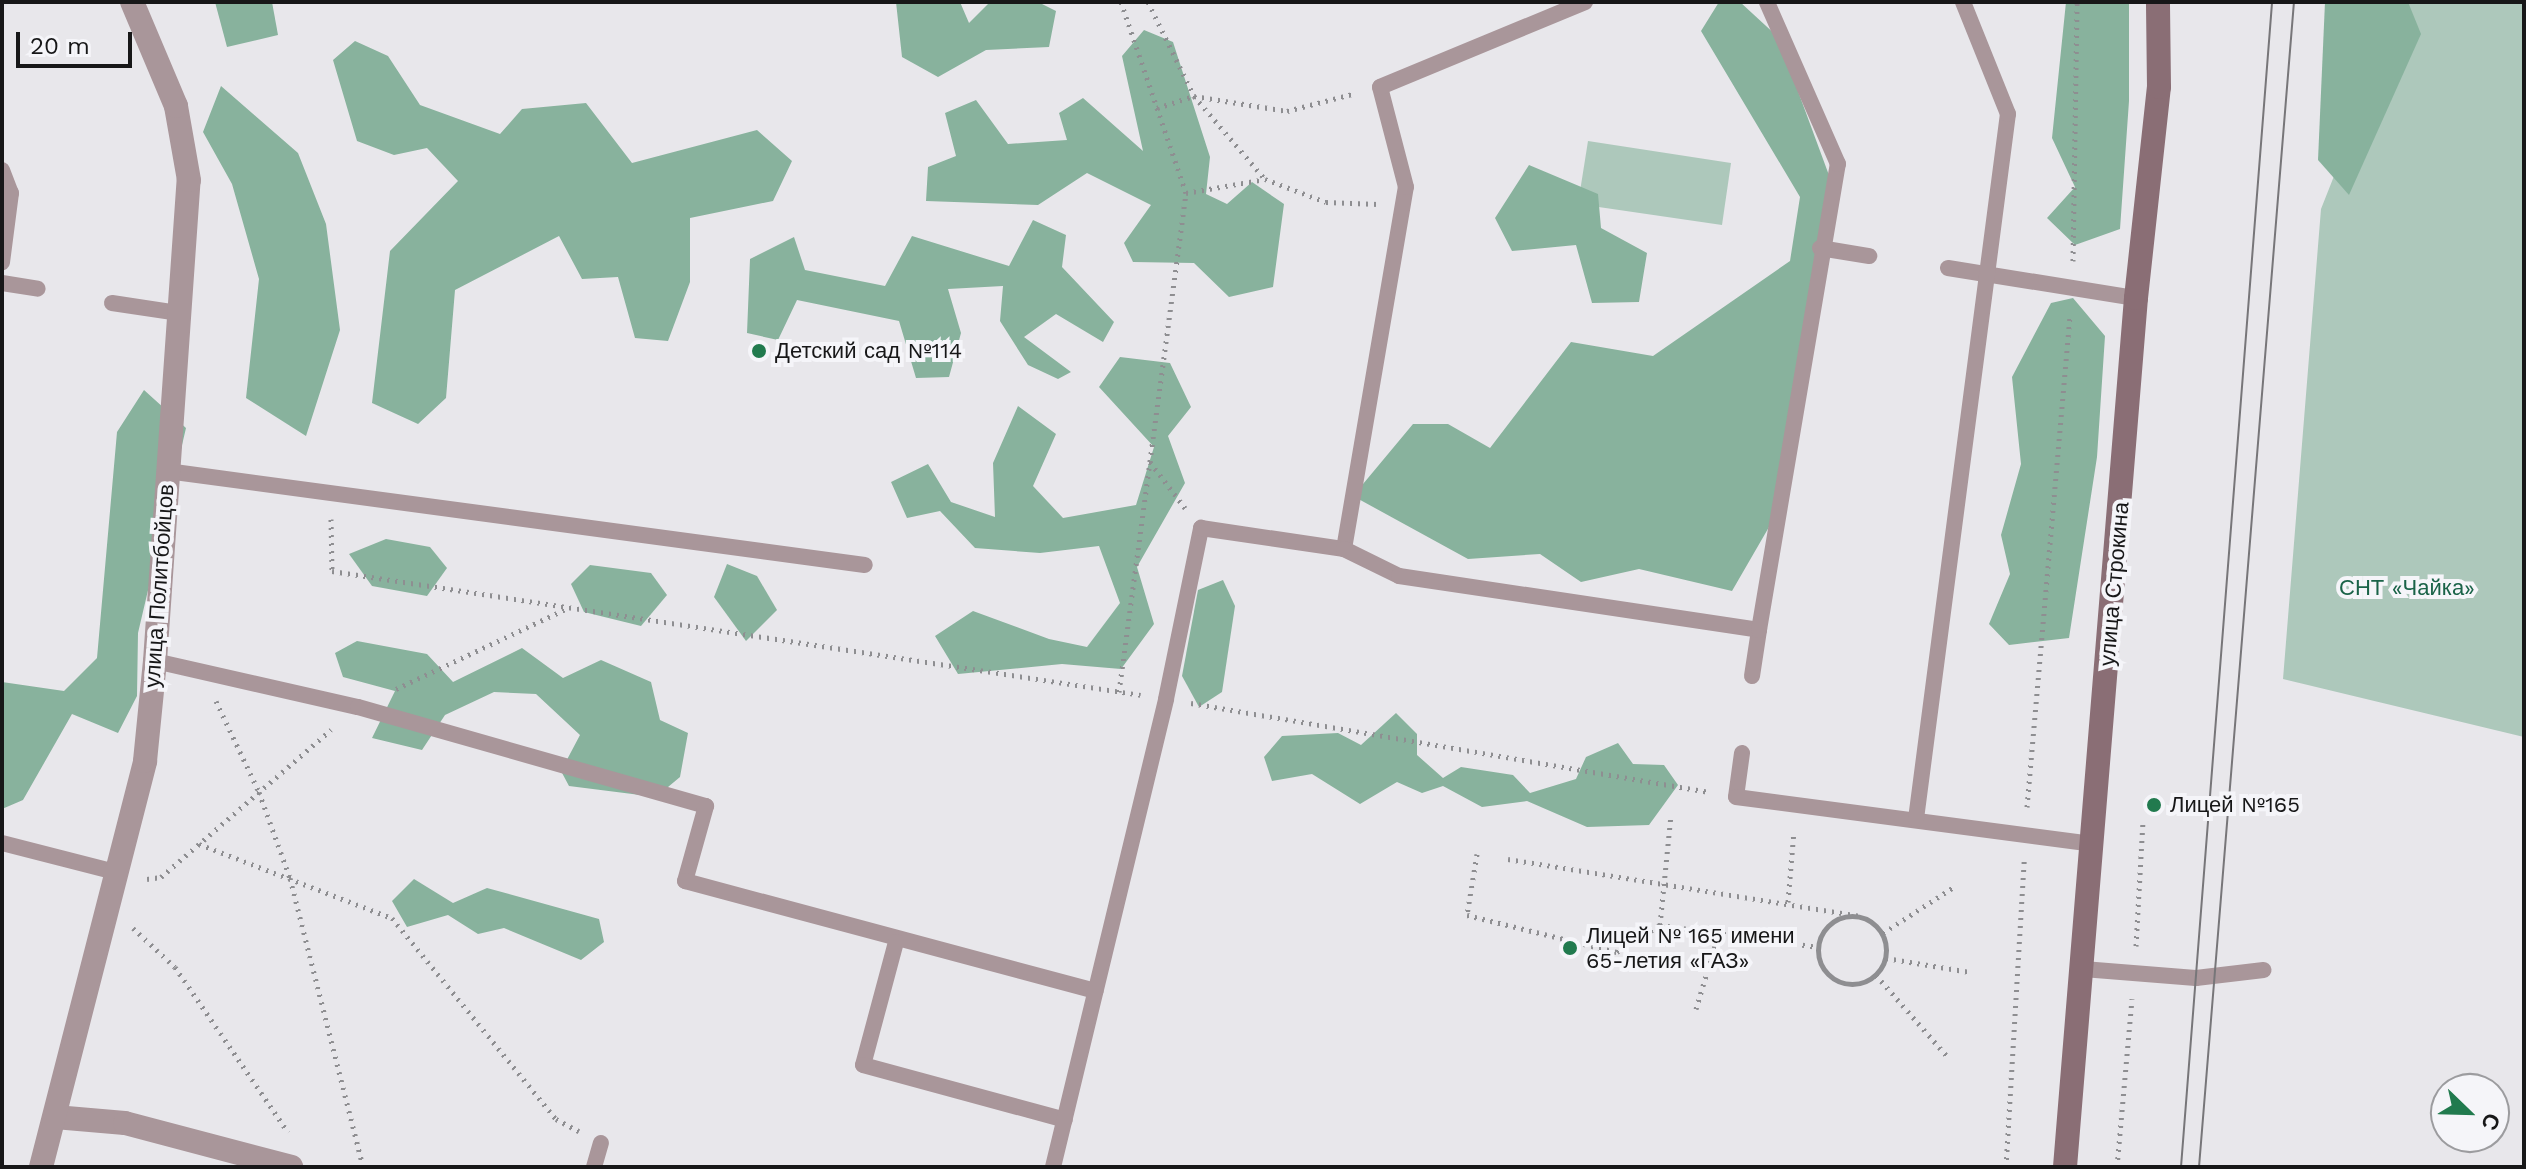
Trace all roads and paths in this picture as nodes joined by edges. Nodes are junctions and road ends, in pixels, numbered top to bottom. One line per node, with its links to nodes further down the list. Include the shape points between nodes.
1 (132, 2): 26 (street, улица Политбойцов, via 176,106 189,180)
2 (1121, 2): 11 (path)
3 (1148, 2): 10 (path)
4 (1585, 2): 9 (lane)
5 (1767, 2): 16 (lane, via 1838,164)
6 (1963, 2): 20 (lane, via 2008,114)
7 (2077, 2): 22 (path)
8 (2158, 2): 24 (street, улица Строкина, via 2159,87)
9 (1380, 87): 10 (path, via 1287,111); 15 (lane, via 1406,187)
10 (1194, 96): 11 (path); 13 (path)
11 (1157, 108): 14 (path)
12 (2, 170): 18 (lane, via 11,193)
13 (1265, 179): 14 (path); 15 (path, via 1326,202)
14 (1186, 193): 27 (path)
15 (1403, 205): 31 (lane)
16 (1820, 248): 17 (lane); 34 (lane)
17 (1869, 256)
18 (2, 262)
19 (1948, 268): 20 (lane)
20 (1988, 275): 22 (lane); 45 (lane)
21 (2, 283): 23 (lane)
22 (2072, 288): 24 (lane); 47 (path)
23 (38, 289)
24 (2136, 298): 50 (street, улица Строкина)
25 (112, 303): 26 (lane)
26 (179, 313): 28 (street, улица Политбойцов)
27 (1150, 462): 30 (path); 38 (path)
28 (167, 471): 29 (lane); 35 (street, улица Политбойцов)
29 (329, 490): 32 (lane); 33 (path, via 332,571)
30 (1201, 528): 31 (lane); 39 (lane)
31 (1344, 549): 34 (lane, via 1399,576)
32 (865, 565)
33 (570, 607): 38 (path); 40 (path)
34 (1759, 630): 37 (lane)
35 (155, 661): 36 (lane); 53 (street, улица Политбойцов, via 145,761)
36 (202, 672): 40 (lane); 42 (path)
37 (1752, 676)
38 (1119, 692): 39 (path)
39 (1166, 699): 43 (path); 70 (lane)
40 (358, 707): 42 (path); 63 (lane, via 706,806 685,881)
41 (1742, 753): 43 (lane)
42 (259, 792): 49 (path); 54 (path)
43 (1736, 797): 45 (lane)
44 (1671, 815): 55 (path)
45 (1916, 819): 47 (lane)
46 (1794, 831): 57 (path)
47 (2025, 834): 50 (lane); 84 (path)
48 (2, 843): 53 (lane)
49 (199, 844): 53 (path, via 161,877 142,880); 54 (path)
50 (2094, 844): 66 (street, улица Строкина)
51 (1477, 854): 60 (path, via 1467,915 1617,952)
52 (1508, 859): 55 (path)
53 (119, 873): 58 (street, улица Политбойцов)
54 (290, 878): 74 (path, via 392,918); 81 (path)
55 (1665, 885): 57 (path); 60 (path)
56 (1955, 886): 62 (path)
57 (1788, 902): 59 (path)
58 (110, 908): 73 (street, улица Политбойцов); 76 (path, via 175,967)
59 (1860, 916): 62 (path); 64 (path, via 1833,922)
60 (1660, 925): 61 (path)
61 (1719, 933): 64 (path); 71 (path)
62 (1883, 933): 65 (path)
63 (896, 942): 70 (lane); 75 (lane, via 863,1065)
64 (1818, 947): 69 (path, via 1826,973 1837,981 1864,983)
65 (1886, 958): 68 (path); 69 (path)
66 (2083, 969): 67 (lane, via 2196,978); 85 (street, улица Строкина)
67 (2264, 970)
68 (1970, 972)
69 (1876, 975): 72 (path)
70 (1096, 991): 75 (lane)
71 (1696, 1009)
72 (1947, 1056)
73 (55, 1117): 78 (street, via 125,1123); 79 (street, улица Политбойцов)
74 (556, 1119)
75 (1065, 1120): 83 (lane)
76 (293, 1140)
77 (601, 1143): 82 (lane)
78 (254, 1163): 80 (street)
79 (41, 1167)
80 (291, 1167)
81 (363, 1167)
82 (594, 1167)
83 (1053, 1167)
84 (2006, 1167)
85 (2065, 1167)

